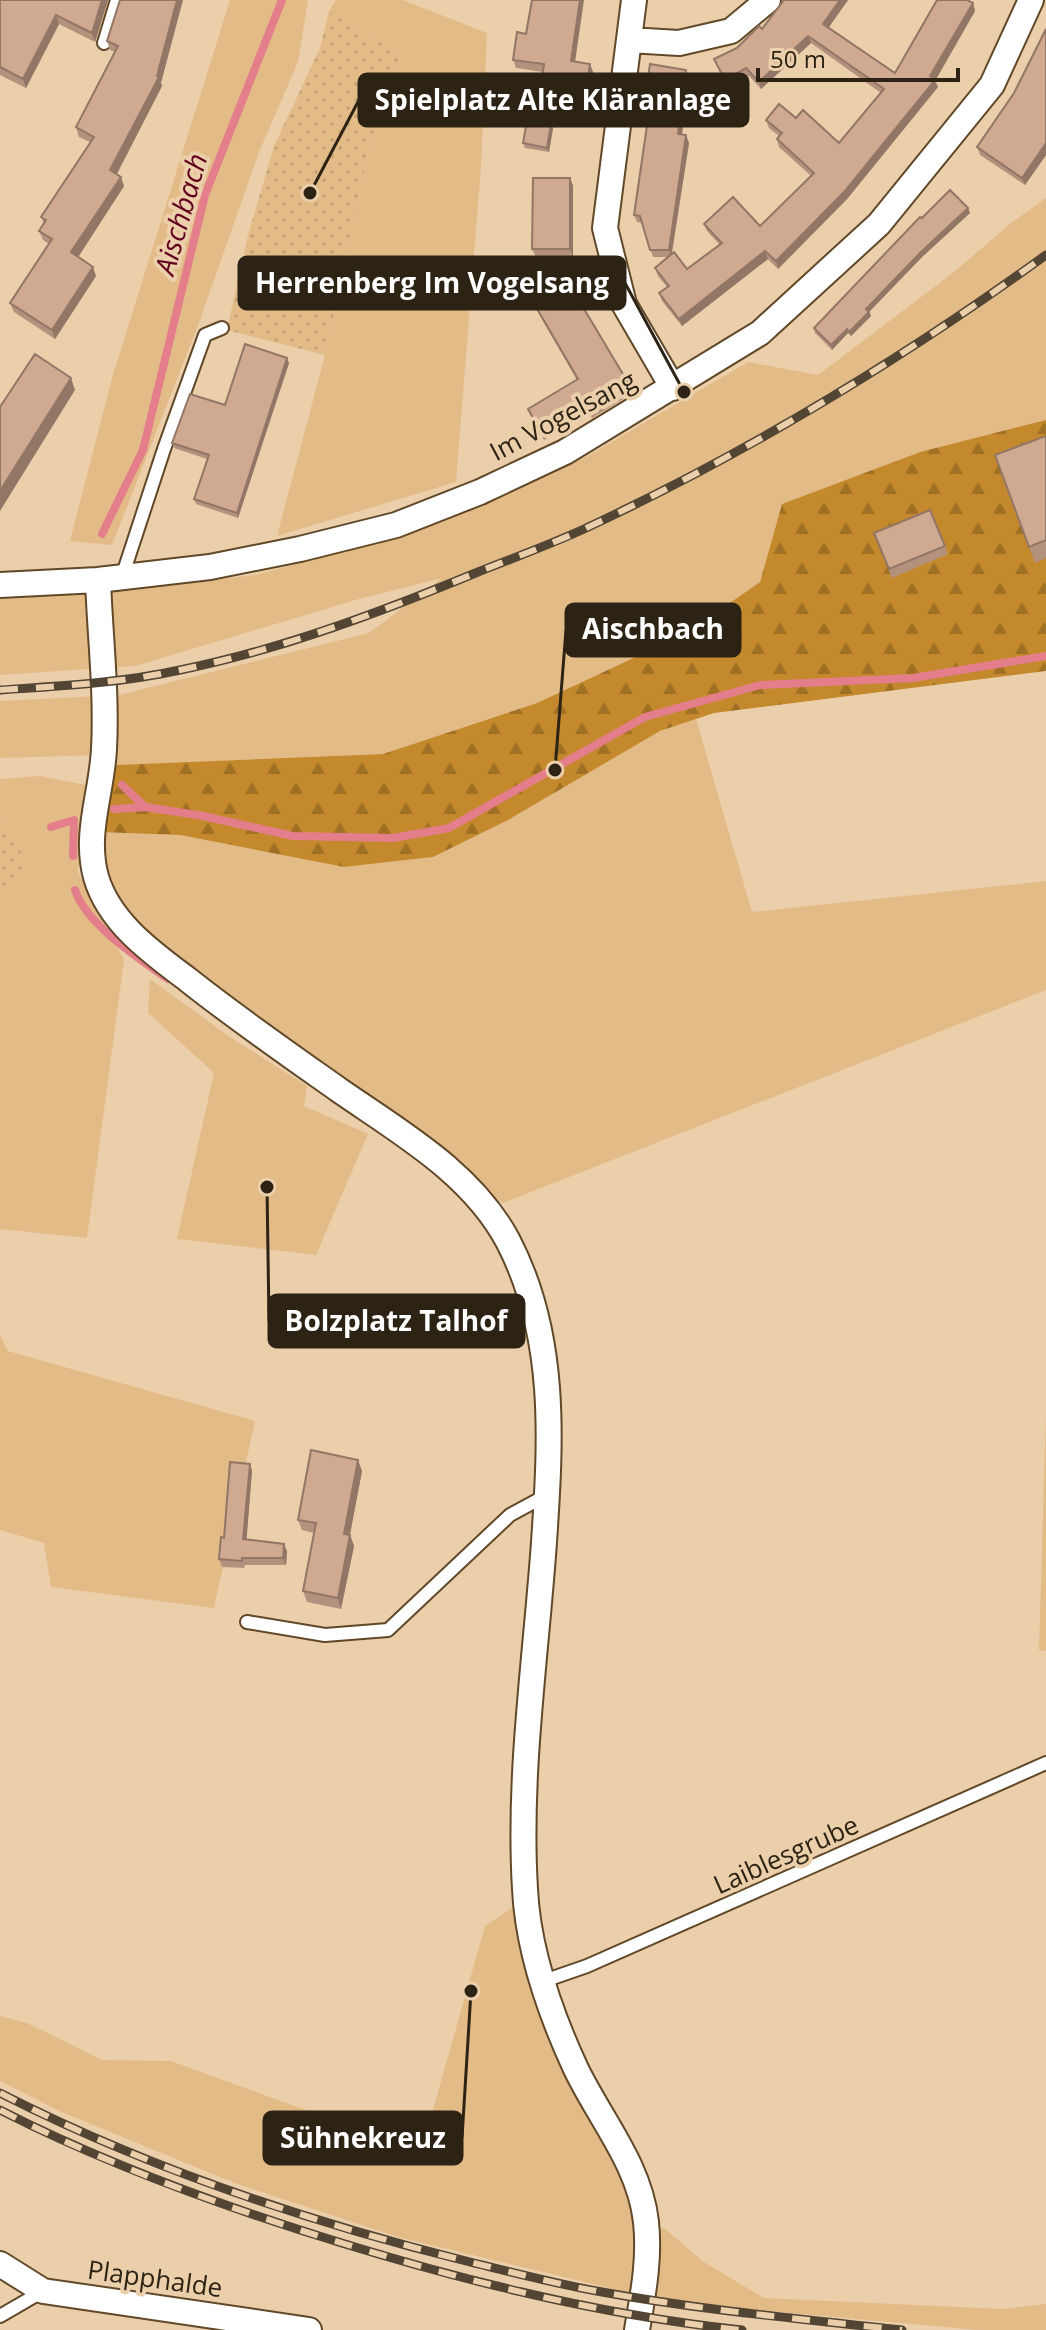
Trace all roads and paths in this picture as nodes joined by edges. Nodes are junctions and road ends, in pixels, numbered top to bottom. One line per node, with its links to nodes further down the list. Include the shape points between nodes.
1 (117, 0): 6 (lane)
2 (634, 0): 5 (street)
3 (768, 0): 5 (street, via 731,31 679,43)
4 (1031, 0): 8 (street, Im Vogelsang, via 992,85 879,224 760,333)
5 (629, 40): 8 (street, via 605,228 624,304)
6 (104, 43)
7 (222, 328): 9 (lane, via 205,335)
8 (673, 388): 9 (street, Im Vogelsang, via 565,452 396,525 210,567)
9 (110, 579): 10 (street, Im Vogelsang); 11 (street, via 104,755 91,838 97,879 107,901 158,957 437,1159 492,1213 519,1264 544,1345)
10 (0, 585)
11 (547, 1495): 12 (lane, via 510,1515 388,1630 325,1635); 14 (street, via 523,1826 530,1935)
12 (247, 1622)
13 (1046, 1763): 14 (lane, Laiblesgrube)
14 (541, 1982): 19 (street, via 576,2070 633,2173 646,2218 648,2268)
15 (0, 2264): 16 (street, Plapphalde)
16 (43, 2291): 17 (lane); 18 (street, Plapphalde)
17 (0, 2316)
18 (309, 2330)
19 (637, 2330)

